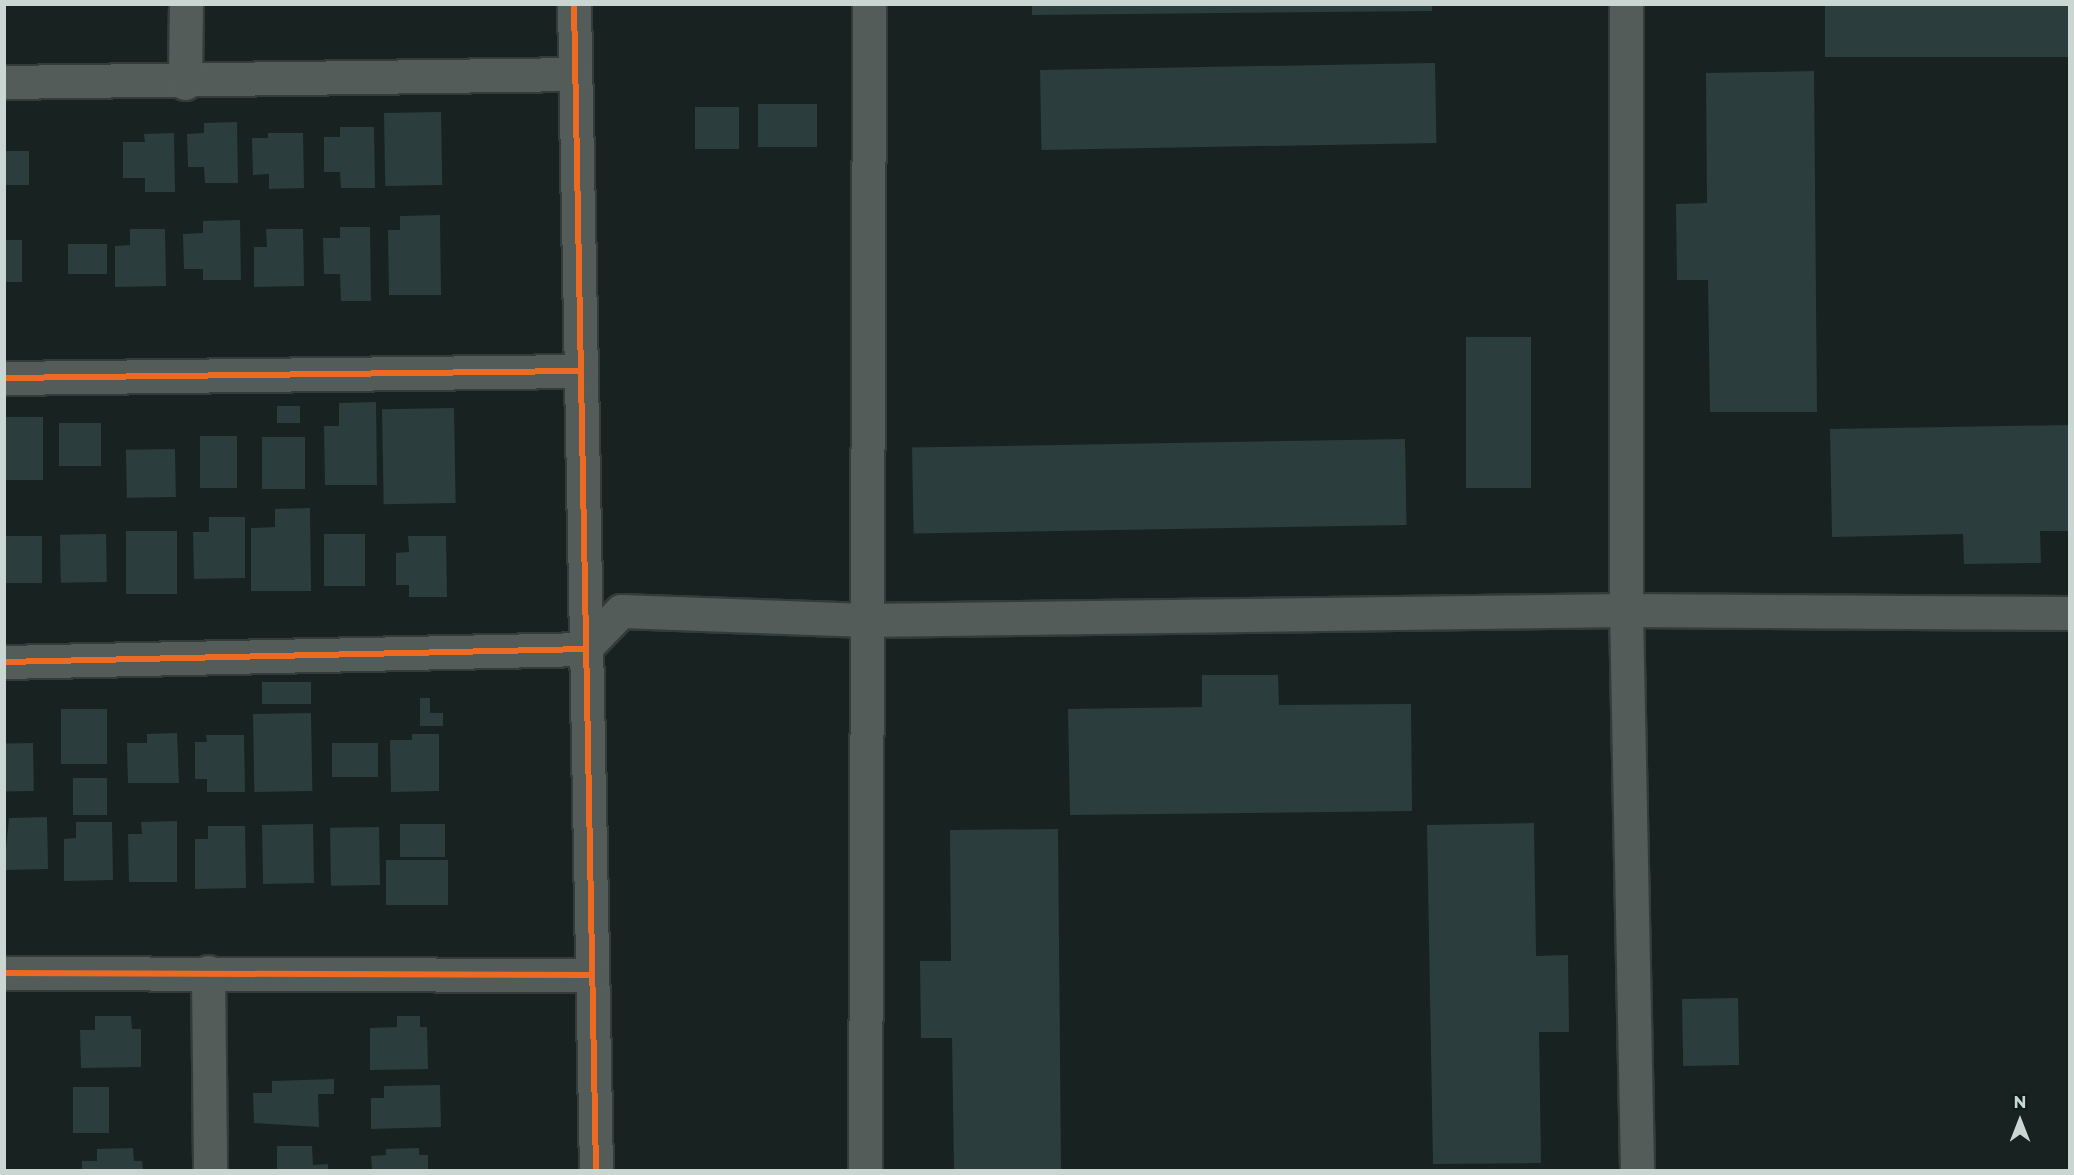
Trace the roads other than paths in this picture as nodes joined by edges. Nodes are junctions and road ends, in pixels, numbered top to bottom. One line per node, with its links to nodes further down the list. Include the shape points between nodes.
1 (186, 4): 7 (street)
2 (574, 4): 5 (street)
3 (869, 4): 12 (street)
4 (1626, 4): 10 (street)
5 (575, 74): 7 (street); 8 (street)
6 (4, 82): 7 (street)
7 (185, 83)
8 (580, 371): 9 (street); 13 (street)
9 (4, 378)
10 (1626, 610): 11 (street); 12 (street); 21 (street)
11 (2070, 613)
12 (866, 620): 13 (street, via 621,611); 20 (street)
13 (584, 649): 14 (street); 17 (street)
14 (4, 662)
15 (208, 972): 16 (street); 17 (street); 18 (street)
16 (4, 973)
17 (591, 975): 19 (street)
18 (210, 1170)
19 (596, 1170)
20 (866, 1170)
21 (1637, 1170)

